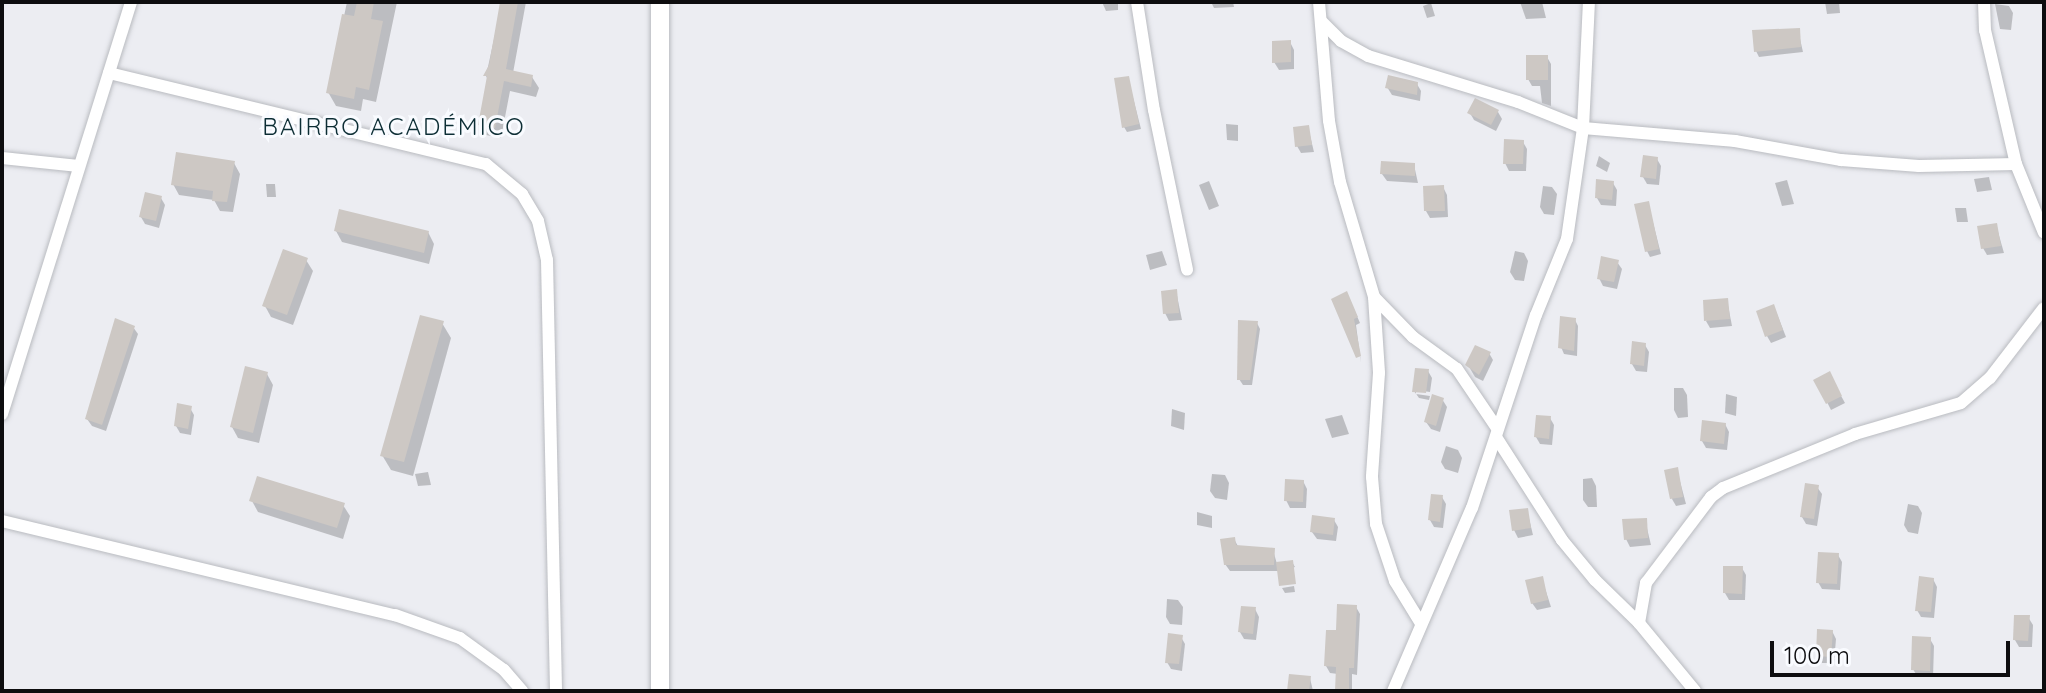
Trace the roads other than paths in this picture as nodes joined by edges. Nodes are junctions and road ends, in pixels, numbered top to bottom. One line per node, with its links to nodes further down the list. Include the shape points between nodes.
1 (131, 2): 8 (street)
2 (660, 2): 24 (street)
3 (1137, 2): 14 (street)
4 (1319, 2): 7 (street)
5 (1589, 2): 9 (street)
6 (1984, 2): 11 (street, via 1985,30)
7 (1322, 22): 9 (street, via 1368,56 1518,102); 15 (street, via 1340,182)
8 (109, 73): 12 (street); 23 (street, via 486,164 522,194 538,221 547,260)
9 (1583, 128): 11 (street, via 1735,141 1841,160 1919,166); 18 (street, via 1567,239)
10 (2, 158): 12 (street)
11 (2016, 164): 13 (street)
12 (79, 166): 17 (street)
13 (2044, 233)
14 (1187, 270)
15 (1374, 297): 18 (street, via 1413,337 1457,369); 20 (street, via 1379,373 1372,477 1376,524 1395,581)
16 (2044, 308): 21 (street, via 1981,388 1961,403 1855,434 1711,497 1646,583)
17 (2, 414)
18 (1496, 432): 20 (street, via 1472,508); 21 (street, via 1562,540)
19 (2, 521): 22 (street, via 395,615 460,638 504,670)
20 (1420, 622): 25 (street)
21 (1639, 623): 26 (street)
22 (522, 691)
23 (556, 691)
24 (660, 691)
25 (1393, 691)
26 (1695, 691)

